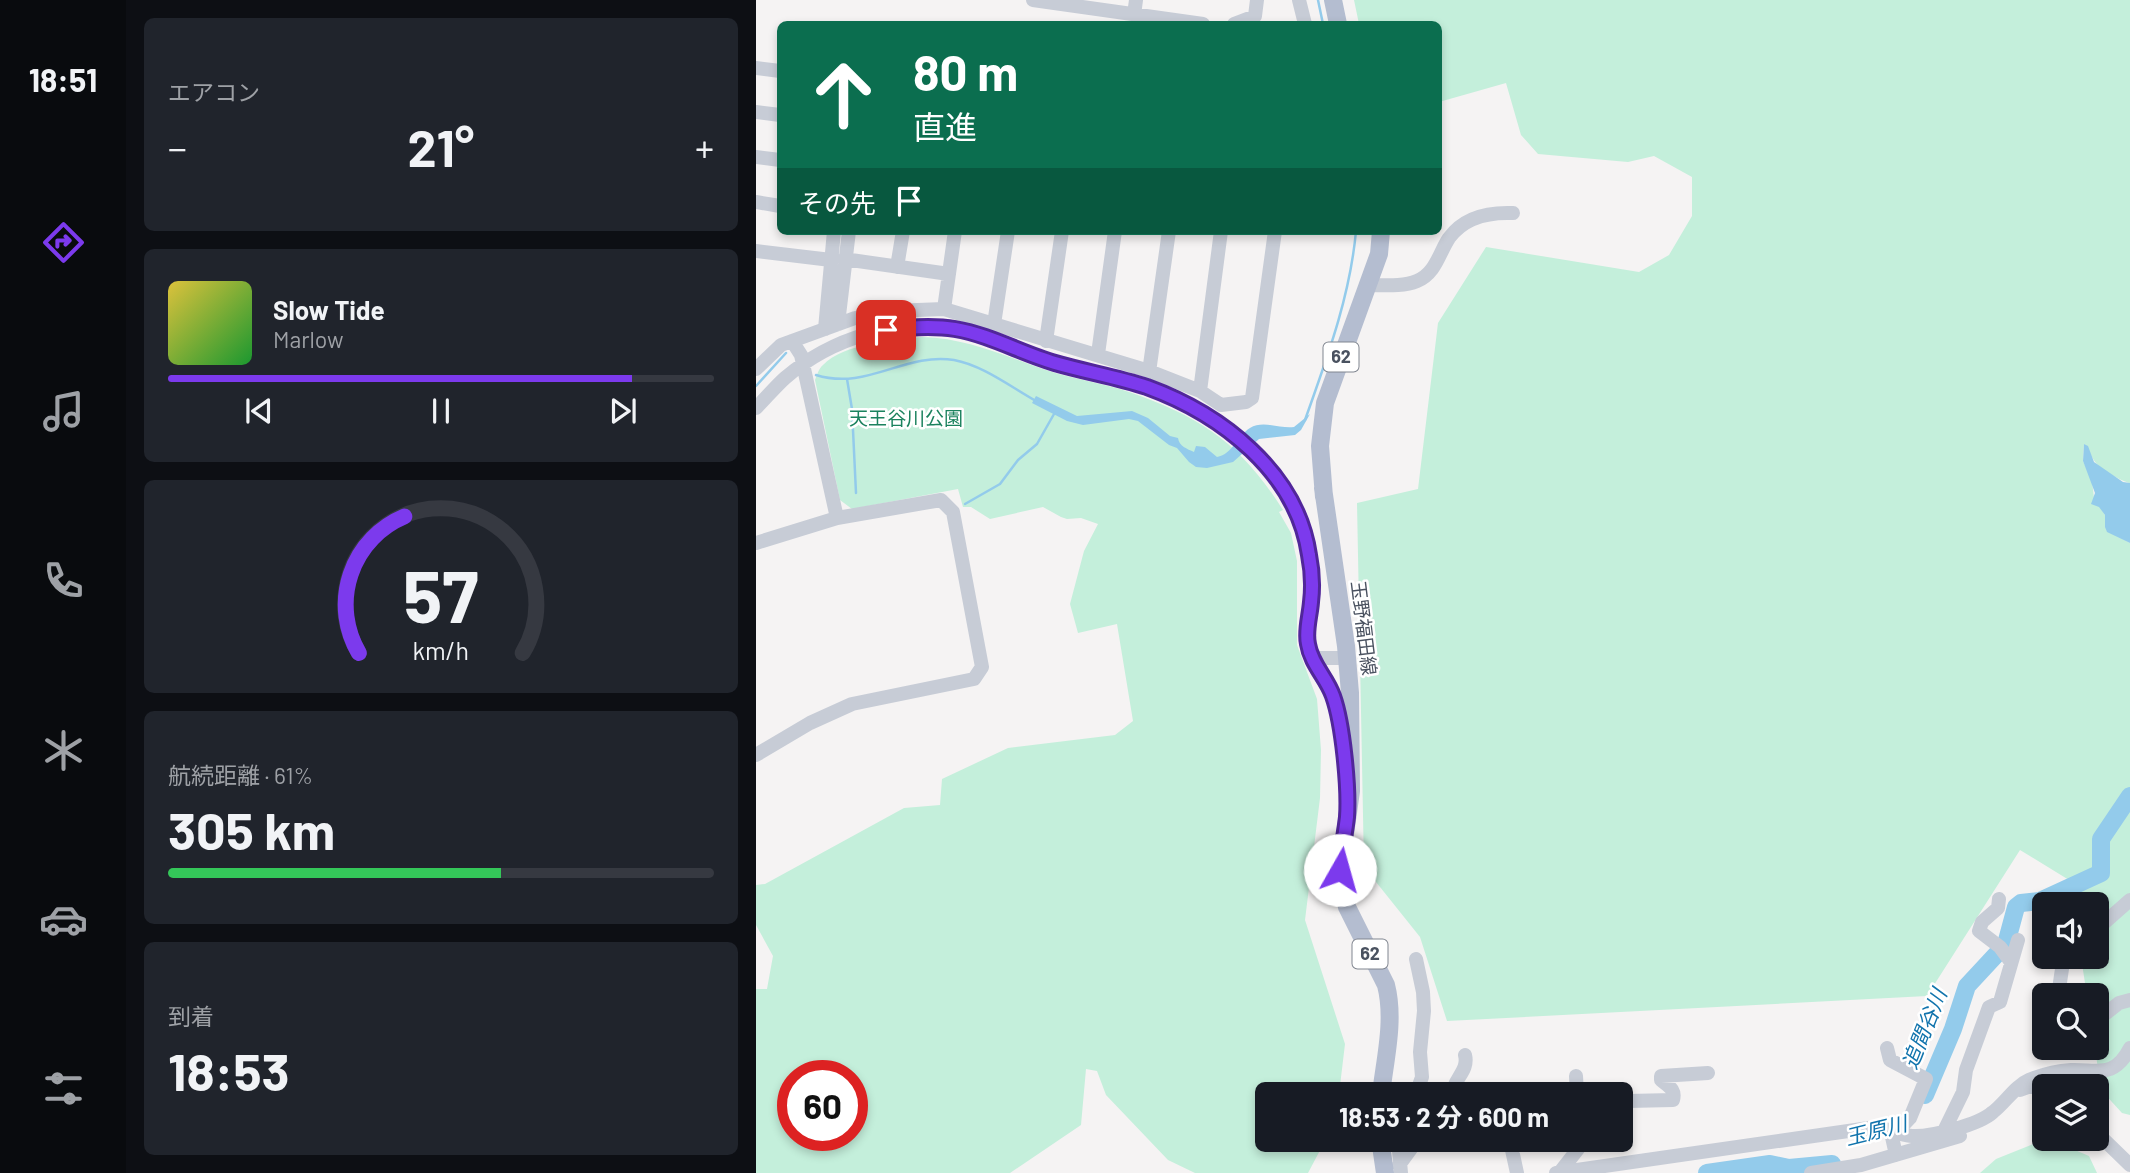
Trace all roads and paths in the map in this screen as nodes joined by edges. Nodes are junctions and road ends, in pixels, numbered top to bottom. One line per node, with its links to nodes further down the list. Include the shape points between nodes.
1 (1034, 0): 5 (street)
2 (1257, 0): 8 (street, via 1255,16)
3 (1299, 0): 9 (street)
4 (1333, 0): 10 (main road)
5 (1083, 4): 6 (street)
6 (1135, 8): 7 (street)
7 (1190, 21)
8 (1242, 21)
9 (1304, 21)
10 (1337, 21)
11 (756, 68): 12 (street)
12 (777, 71)
13 (756, 112): 14 (street)
14 (777, 115)
15 (756, 157): 16 (street)
16 (777, 160)
17 (756, 202): 18 (street)
18 (777, 205)
19 (1513, 213): 35 (street, via 1484,214 1471,220 1450,236 1433,270 1418,281)
20 (835, 235): 32 (street)
21 (847, 235): 32 (street)
22 (901, 235): 33 (street)
23 (955, 235): 34 (street)
24 (1006, 235): 37 (street)
25 (1061, 235): 41 (street)
26 (1114, 235): 42 (street)
27 (1168, 235): 45 (street)
28 (1221, 235): 47 (street)
29 (1274, 235): 48 (street, via 1252,398)
30 (1381, 235): 35 (main road, 玉野福田線 / 62)
31 (756, 251): 32 (street)
32 (838, 260): 33 (street); 38 (street)
33 (897, 267): 34 (street)
34 (949, 274): 36 (street)
35 (1368, 285): 54 (main road, 玉野福田線 / 62, via 1325,403 1320,446)
36 (944, 309): 37 (street); 38 (street, via 891,311)
37 (994, 323): 39 (street); 41 (street)
38 (832, 326): 40 (street)
39 (991, 339): 43 (street, via 936,327 886,330 842,342); 46 (street, via 1054,363)
40 (792, 341): 43 (street); 44 (street, via 774,349)
41 (1046, 341): 42 (street)
42 (1098, 354): 45 (street)
43 (803, 365): 49 (street); 51 (street)
44 (757, 367)
45 (1149, 371): 46 (street); 47 (street)
46 (1147, 387): 50 (street)
47 (1200, 391): 48 (street)
48 (1221, 405): 50 (street)
49 (756, 408)
50 (1211, 417): 53 (street, via 1278,481 1306,535 1312,576 1307,637)
51 (837, 518): 52 (street); 56 (street, via 941,500 946,503 953,512 982,667 974,679 852,704)
52 (756, 543)
53 (1312, 656): 54 (street); 55 (street, via 1333,695)
54 (1342, 658): 55 (main road, 玉野福田線 / 62); 57 (main road, 玉野福田線 / 62, via 1350,693)
55 (1344, 752): 57 (main road, 玉野福田線 / 62)
56 (756, 755)
57 (1347, 816): 71 (main road, 玉野福田線 / 62, via 1340,870 1347,907 1389,996)
58 (1999, 899): 62 (street, via 1998,908 1982,922 1979,932)
59 (2130, 900): 60 (street)
60 (2109, 919)
61 (2018, 940): 62 (street)
62 (2005, 953): 79 (street, via 2000,1002 1989,1007 1966,1070 1963,1092)
63 (1416, 959): 72 (street, via 1424,1012)
64 (2130, 1000): 65 (street)
65 (2109, 1011)
66 (1887, 1048): 78 (street, via 1890,1060 1926,1079)
67 (2130, 1048): 76 (street, via 2123,1060 2107,1071 2068,1070 2030,1080)
68 (1465, 1055): 73 (street, via 1465,1069)
69 (1709, 1073): 77 (street, via 1661,1076 1674,1100)
70 (1576, 1076): 74 (street)
71 (1382, 1082)
72 (1420, 1082)
73 (1455, 1082)
74 (1576, 1082)
75 (2032, 1086): 76 (street)
76 (2013, 1094): 79 (street, via 1986,1118)
77 (1633, 1101)
78 (1902, 1134): 79 (street); 81 (street, via 1892,1137); 89 (street, via 1875,1127)
79 (1941, 1136): 81 (street)
80 (2109, 1145): 87 (street)
81 (1895, 1151): 91 (street, via 1861,1165)
82 (1386, 1152): 88 (main road)
83 (1397, 1152): 88 (street)
84 (1408, 1152): 88 (street)
85 (1512, 1152): 90 (street)
86 (1575, 1152): 89 (street)
87 (2130, 1165)
88 (1395, 1170)
89 (1558, 1172)
90 (1517, 1173)
91 (1811, 1173)

